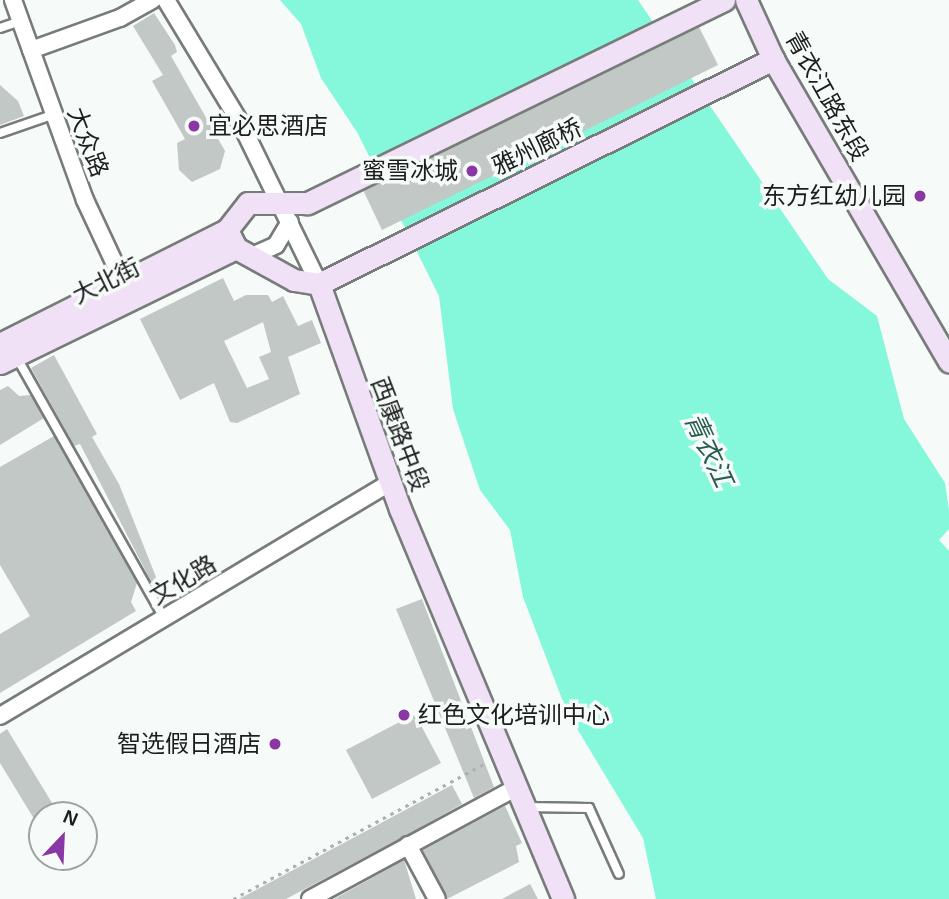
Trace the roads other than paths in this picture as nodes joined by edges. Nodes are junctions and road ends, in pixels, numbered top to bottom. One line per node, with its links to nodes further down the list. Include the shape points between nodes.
1 (13, 0): 6 (street, 大众路)
2 (152, 0): 8 (street, via 120,18)
3 (166, 0): 12 (street, 西康路中段, via 241,124)
4 (746, 0): 9 (main road, 青衣江路东段)
5 (723, 1): 12 (main road, 雅州廊桥)
6 (20, 21): 7 (lane); 8 (street, 大众路)
7 (0, 28)
8 (31, 50): 10 (street, 大众路)
9 (764, 63): 14 (main road, 雅州廊桥); 17 (main road, 青衣江路东段)
10 (52, 114): 11 (lane); 15 (street, 大众路)
11 (0, 133)
12 (286, 214): 13 (street, via 276,245); 13 (main road, via 265,200 248,203); 14 (street, 西康路中段)
13 (239, 244): 14 (main road, via 294,280); 15 (main road, 大北街)
14 (318, 285): 18 (main road, 西康路中段)
15 (126, 289): 16 (main road, 大北街)
16 (5, 354): 19 (lane)
17 (949, 362)
18 (390, 482): 19 (street, 文化路); 21 (main road, 西康路中段)
19 (164, 618): 20 (street, 文化路)
20 (0, 716)
21 (519, 798): 22 (street); 23 (lane, via 589,808); 26 (main road, 西康路中段)
22 (408, 845): 24 (street); 25 (street)
23 (619, 874)
24 (310, 899)
25 (436, 899)
26 (563, 899)

